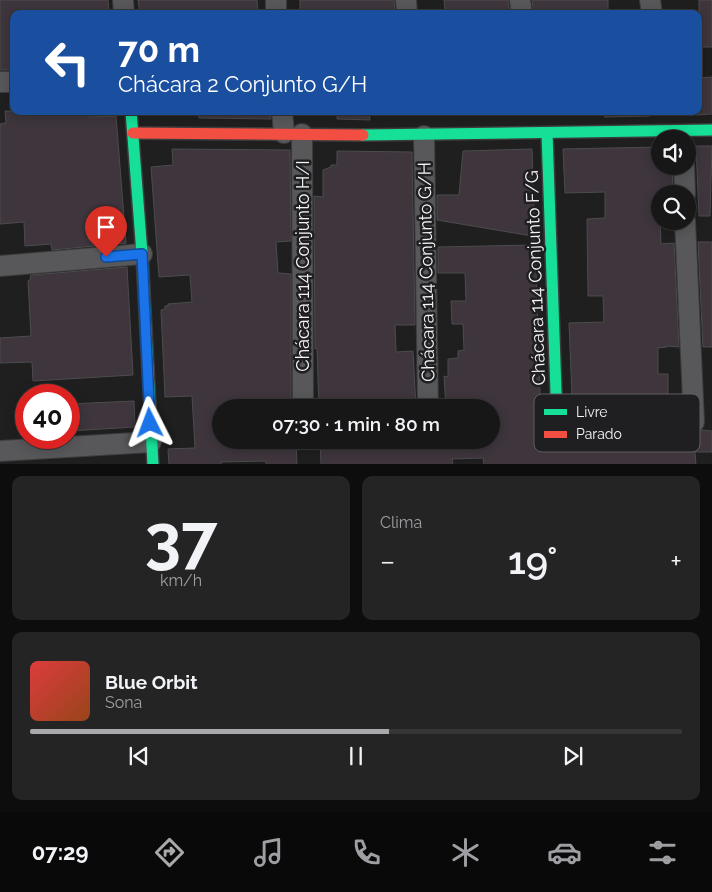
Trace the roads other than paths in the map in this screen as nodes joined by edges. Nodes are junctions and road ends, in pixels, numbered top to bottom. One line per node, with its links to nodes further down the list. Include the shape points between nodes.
1 (131, 115): 5 (street)
2 (284, 115): 6 (street, Chácara 114 Conjunto H/I)
3 (712, 130): 4 (street)
4 (696, 132)
5 (133, 133): 6 (street); 11 (street)
6 (293, 134): 9 (street); 15 (street, Chácara 114 Conjunto H/I)
7 (547, 134): 8 (street); 9 (street); 13 (street, Chácara 114 Conjunto F/G)
8 (651, 134)
9 (424, 136): 16 (street, Chácara 114 Conjunto G/H)
10 (685, 230): 14 (street)
11 (142, 254): 12 (street); 17 (street)
12 (0, 266)
13 (556, 394)
14 (693, 394)
15 (303, 398)
16 (428, 399)
17 (152, 442): 18 (street); 19 (street)
18 (0, 451)
19 (153, 464)

